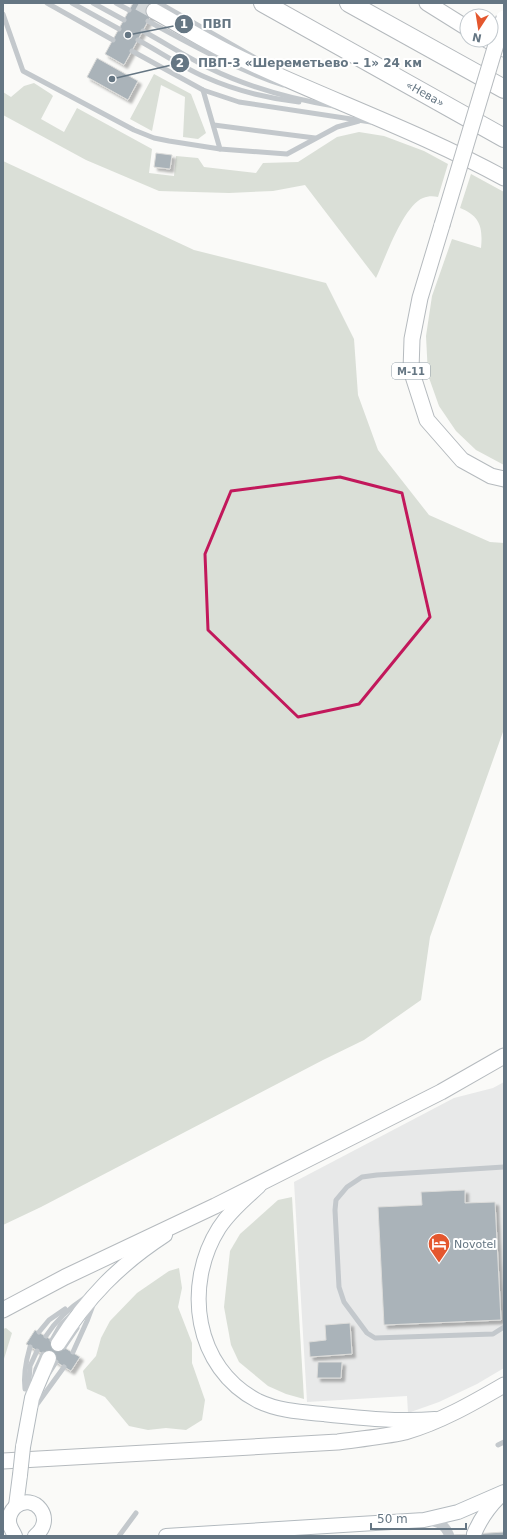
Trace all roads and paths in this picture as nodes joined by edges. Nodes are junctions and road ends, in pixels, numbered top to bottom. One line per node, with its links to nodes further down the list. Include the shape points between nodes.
1 (46, 3): 18 (lane)
2 (72, 3): 16 (lane)
3 (93, 3): 13 (lane)
4 (116, 3): 9 (lane)
5 (263, 3): 27 (highway, «Нева»)
6 (348, 3): 21 (highway)
7 (427, 3): 15 (main road)
8 (436, 3): 14 (lane)
9 (129, 10)
10 (154, 12): 23 (main road, via 293,87)
11 (3, 14): 28 (lane, via 23,71 154,138)
12 (504, 18): 30 (main road, М-11, bridge, via 420,298 412,339 411,370 427,420 462,460 491,476)
13 (124, 20)
14 (459, 22)
15 (459, 23)
16 (119, 29)
17 (143, 31): 23 (lane, via 209,68 254,87 305,101)
18 (113, 40)
19 (138, 40): 23 (lane, via 204,77 244,92 272,99)
20 (132, 50): 22 (lane)
21 (504, 89)
22 (203, 90): 24 (lane, via 239,102); 25 (lane)
23 (340, 105): 24 (main road)
24 (360, 116): 26 (lane); 29 (main road, via 399,128)
25 (214, 125): 26 (lane); 28 (lane)
26 (315, 138): 28 (lane, via 287,154)
27 (504, 138)
28 (220, 149)
29 (504, 178)
30 (504, 479)
31 (504, 1056): 33 (main road, via 441,1092)
32 (504, 1167): 38 (lane, via 362,1177 347,1187 336,1200 335,1210 339,1287 344,1302 367,1333 375,1338 493,1334)
33 (266, 1181): 34 (main road); 47 (street, via 229,1214 209,1247 202,1268 199,1316 202,1332 214,1360 233,1384 273,1407 344,1417 407,1421)
34 (194, 1216): 35 (street, via 150,1245); 37 (main road, via 65,1277)
35 (98, 1289): 36 (street); 42 (lane)
36 (83, 1302): 39 (lane, via 49,1320); 40 (street)
37 (3, 1310)
38 (504, 1327)
39 (39, 1332)
40 (55, 1342)
41 (30, 1347): 46 (lane, via 25,1363 24,1380)
42 (73, 1352)
43 (46, 1356): 46 (street)
44 (64, 1367): 46 (lane)
45 (504, 1384): 47 (main road)
46 (30, 1405): 52 (street, bridge)
47 (441, 1418): 50 (main road, via 405,1432 338,1442)
48 (504, 1442): 49 (lane)
49 (498, 1445)
50 (3, 1462)
51 (504, 1492): 54 (street, via 458,1512); 56 (street, via 489,1507)
52 (16, 1506): 55 (street, via 10,1515); 58 (street, via 27,1502 38,1506 42,1511 45,1522)
53 (136, 1513): 59 (lane)
54 (424, 1520): 57 (street, via 442,1524); 60 (street)
55 (12, 1531)
56 (474, 1534)
57 (448, 1535)
58 (35, 1536)
59 (119, 1536)
60 (166, 1536)

